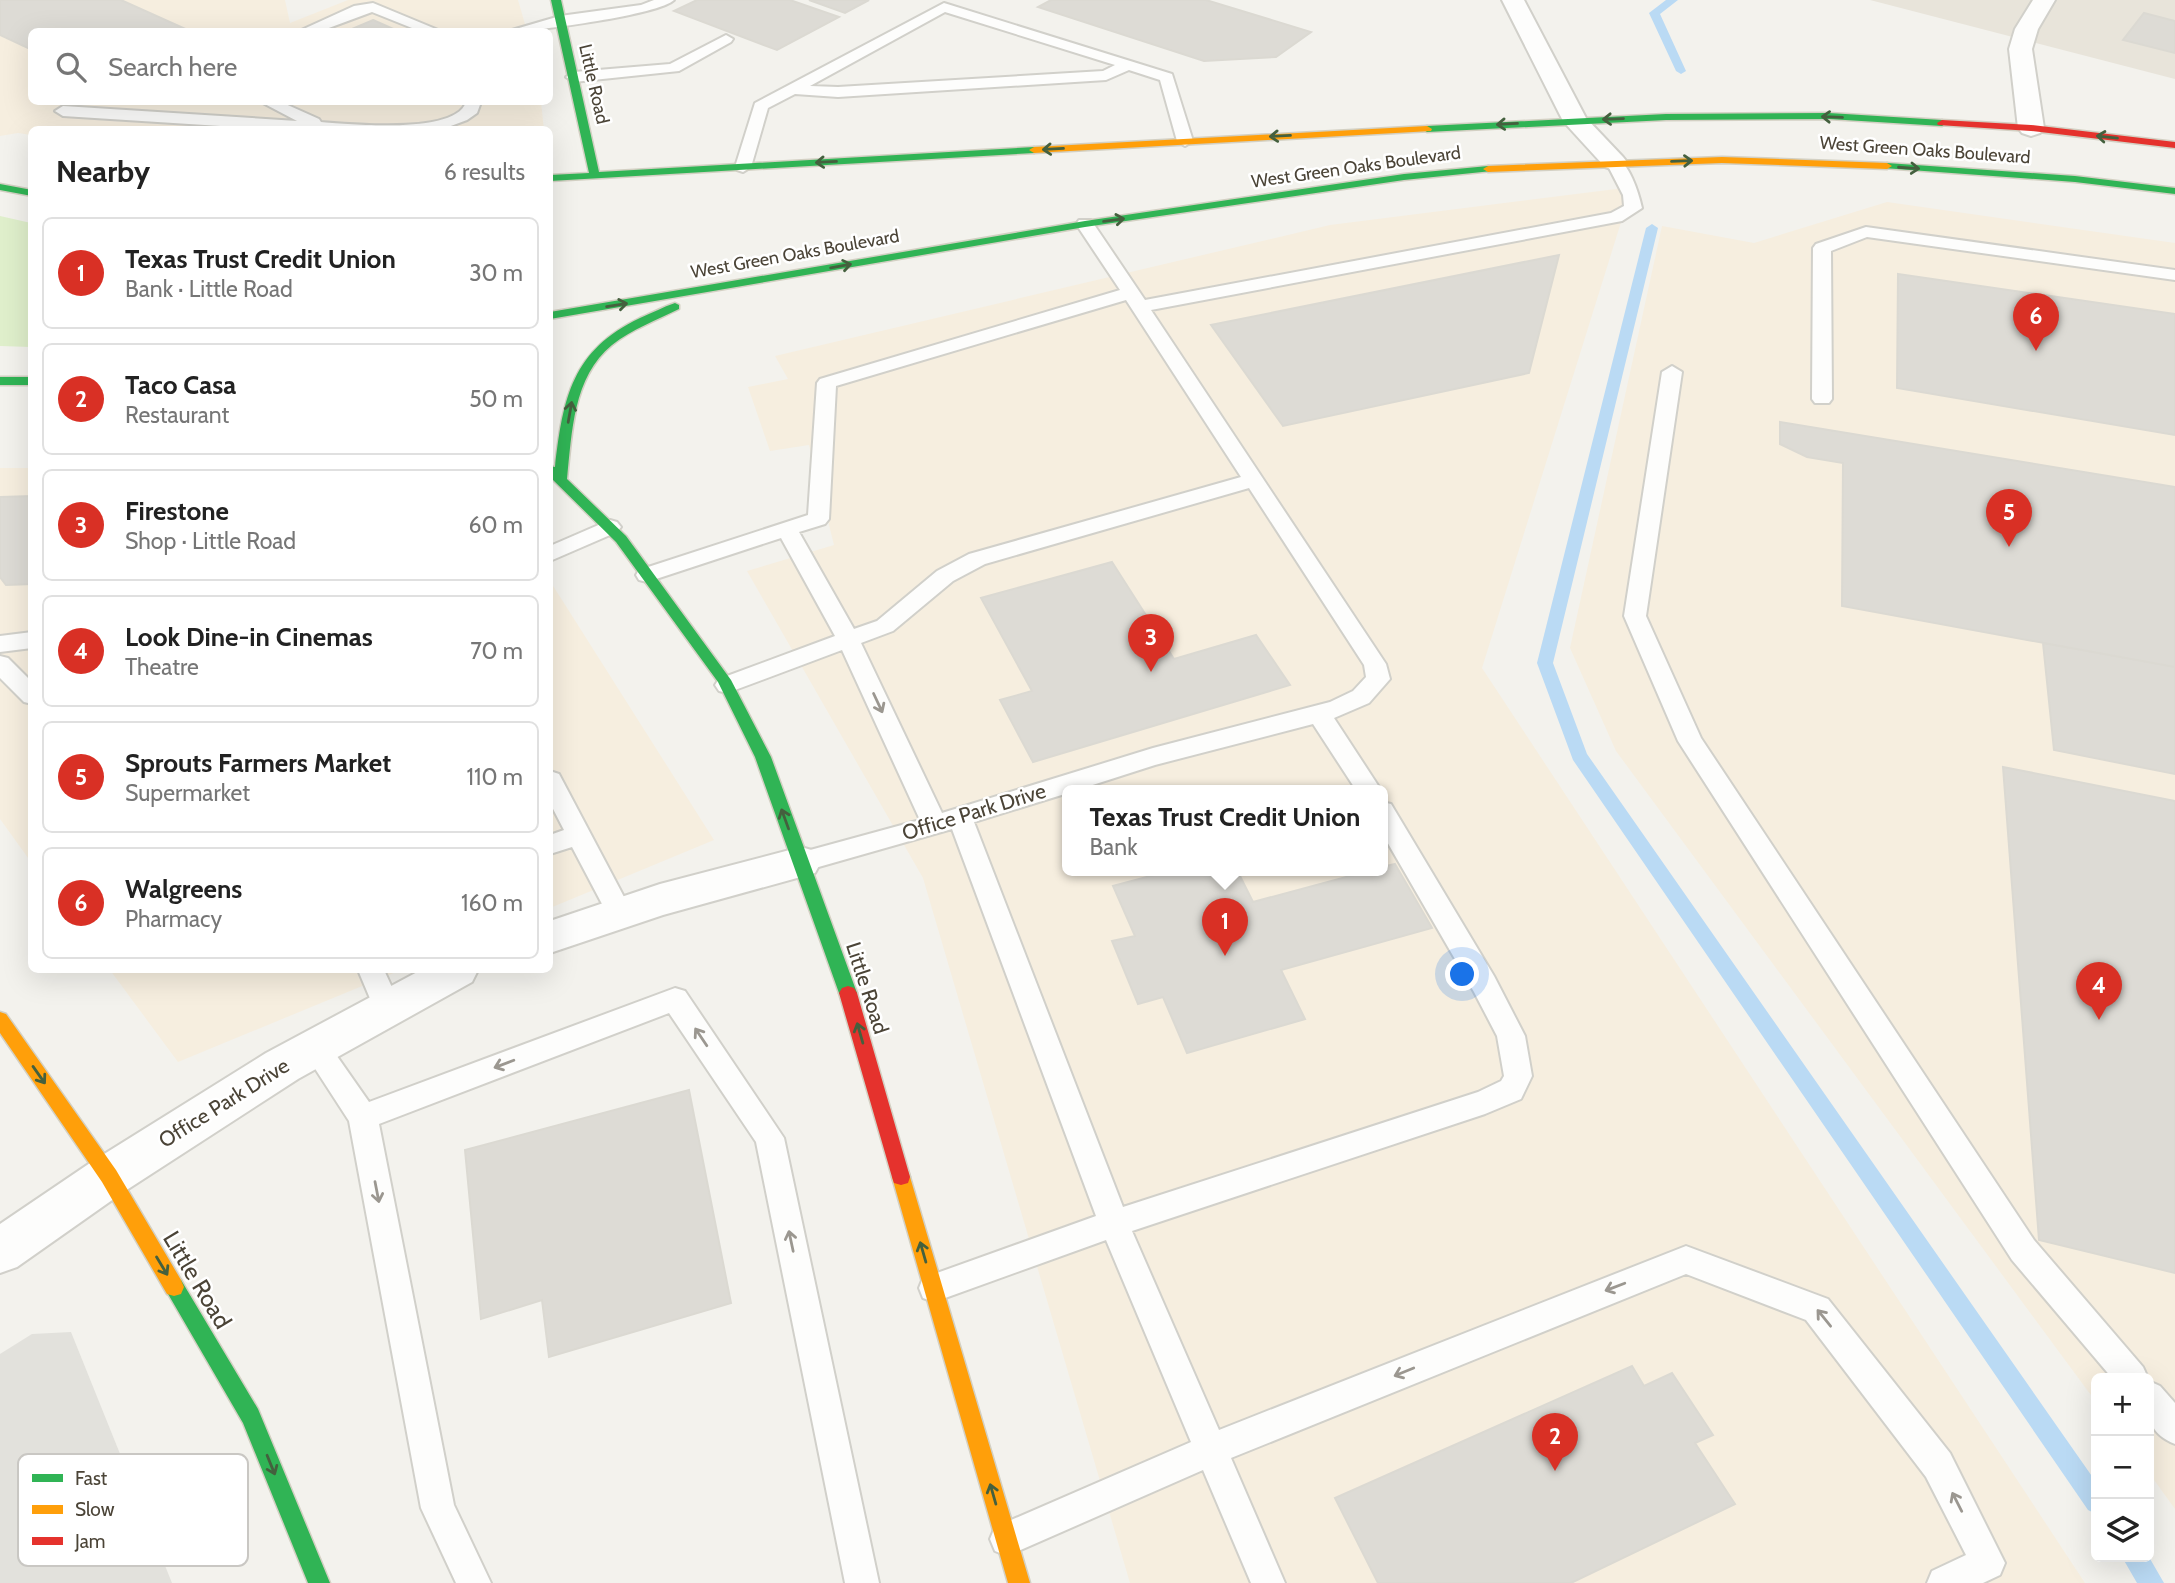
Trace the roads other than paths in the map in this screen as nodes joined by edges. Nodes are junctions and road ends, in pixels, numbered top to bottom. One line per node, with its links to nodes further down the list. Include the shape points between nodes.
1 (555, 0): 5 (main road, Little Road)
2 (667, 0): 5 (lane, via 644,9)
3 (1513, 0): 16 (street)
4 (2044, 0): 20 (street, via 2022,40)
5 (560, 20): 8 (lane); 11 (main road, Little Road)
6 (314, 28): 7 (lane, via 373,7)
7 (426, 28)
8 (528, 28)
9 (726, 39): 11 (lane, via 674,68)
10 (1128, 65): 12 (lane, via 1106,75 838,92); 12 (lane, via 944,7); 21 (lane, via 1167,77)
11 (574, 77): 25 (main road, Little Road)
12 (793, 89): 24 (lane, via 761,106)
13 (276, 105): 18 (lane)
14 (472, 105): 19 (lane, via 454,120)
15 (63, 111): 17 (lane)
16 (1575, 121): 20 (main road, West Green Oaks Boulevard, one-way to 16, via 1829,116); 21 (main road, West Green Oaks Boulevard, one-way to 21); 23 (street)
17 (293, 126)
18 (320, 126)
19 (427, 126)
20 (2031, 128): 22 (main road, West Green Oaks Boulevard, one-way to 20)
21 (1185, 142): 24 (main road, West Green Oaks Boulevard, one-way to 24)
22 (2175, 145)
23 (1614, 162): 30 (main road, West Green Oaks Boulevard, one-way to 30, via 1837,163); 32 (main road, West Green Oaks Boulevard, one-way to 23, via 1404,177); 35 (lane, via 1633,208 1616,217)
24 (743, 167): 25 (main road, West Green Oaks Boulevard)
25 (595, 176): 26 (main road, West Green Oaks Boulevard)
26 (553, 178)
27 (0, 180): 28 (main road)
28 (28, 182)
29 (0, 187): 31 (main road)
30 (2175, 191)
31 (28, 192)
32 (1085, 224): 34 (main road, West Green Oaks Boulevard, one-way to 32); 35 (lane)
33 (2175, 275): 40 (lane, via 1866,232 1822,248)
34 (712, 289): 36 (main road, West Green Oaks Boulevard, one-way to 34); 41 (main road, one-way to 34, via 580,378 599,350 634,327)
35 (1135, 300): 42 (lane); 44 (lane, via 827,383 818,519)
36 (553, 316)
37 (1672, 372): 74 (lane, via 1635,615 1690,741 2023,1251)
38 (28, 380): 39 (main road)
39 (0, 381)
40 (1822, 399)
41 (555, 475): 43 (main road, Little Road)
42 (1254, 480): 48 (lane, via 977,559 945,576 885,626); 53 (lane, Office Park Drive, via 1375,664 1378,679 1361,697)
43 (610, 527): 45 (lane); 46 (main road, Little Road)
44 (787, 529): 46 (lane); 48 (lane)
45 (553, 553)
46 (648, 575): 51 (main road, Little Road)
47 (28, 640): 49 (lane)
48 (849, 641): 51 (lane); 58 (lane, one-way to 58)
49 (0, 644)
50 (0, 664): 52 (lane)
51 (727, 685): 62 (main road, Little Road, one-way to 51, via 763,757)
52 (28, 692)
53 (1319, 714): 55 (lane, Office Park Drive); 56 (lane)
54 (1062, 785): 58 (lane, Office Park Drive)
55 (1063, 785)
56 (1366, 785)
57 (553, 786): 60 (lane)
58 (947, 821): 62 (lane, Office Park Drive); 71 (lane)
59 (1388, 821): 71 (lane, via 1511,1036 1518,1076 1511,1090)
60 (579, 835): 61 (lane); 63 (lane)
61 (553, 844)
62 (801, 862): 63 (street, Office Park Drive); 73 (main road, Little Road, one-way to 62, via 847,989)
63 (620, 914): 64 (street, Office Park Drive)
64 (553, 936)
65 (444, 973): 66 (street, Office Park Drive)
66 (379, 988): 68 (street, Office Park Drive)
67 (0, 1018): 70 (main road, Little Road, one-way to 70)
68 (315, 1047): 69 (lane); 70 (street, Office Park Drive)
69 (363, 1117): 80 (lane, one-way to 80, via 438,1508); 81 (lane, one-way to 69, via 770,1138 675,999)
70 (109, 1176): 72 (street, Office Park Drive); 79 (main road, Little Road, one-way to 79, via 251,1416)
71 (1114, 1223): 73 (lane); 77 (lane)
72 (0, 1251)
73 (934, 1288): 78 (main road, Little Road, one-way to 73)
74 (2129, 1373)
75 (2154, 1403): 76 (lane)
76 (2175, 1428)
77 (1211, 1450): 78 (lane); 83 (lane); 84 (lane, one-way to 77, via 1988,1563 1938,1465 1818,1308 1686,1260)
78 (1007, 1539): 82 (main road, Little Road)
79 (319, 1583)
80 (474, 1583)
81 (862, 1583)
82 (1019, 1583)
83 (1268, 1583)
84 (1944, 1583)

